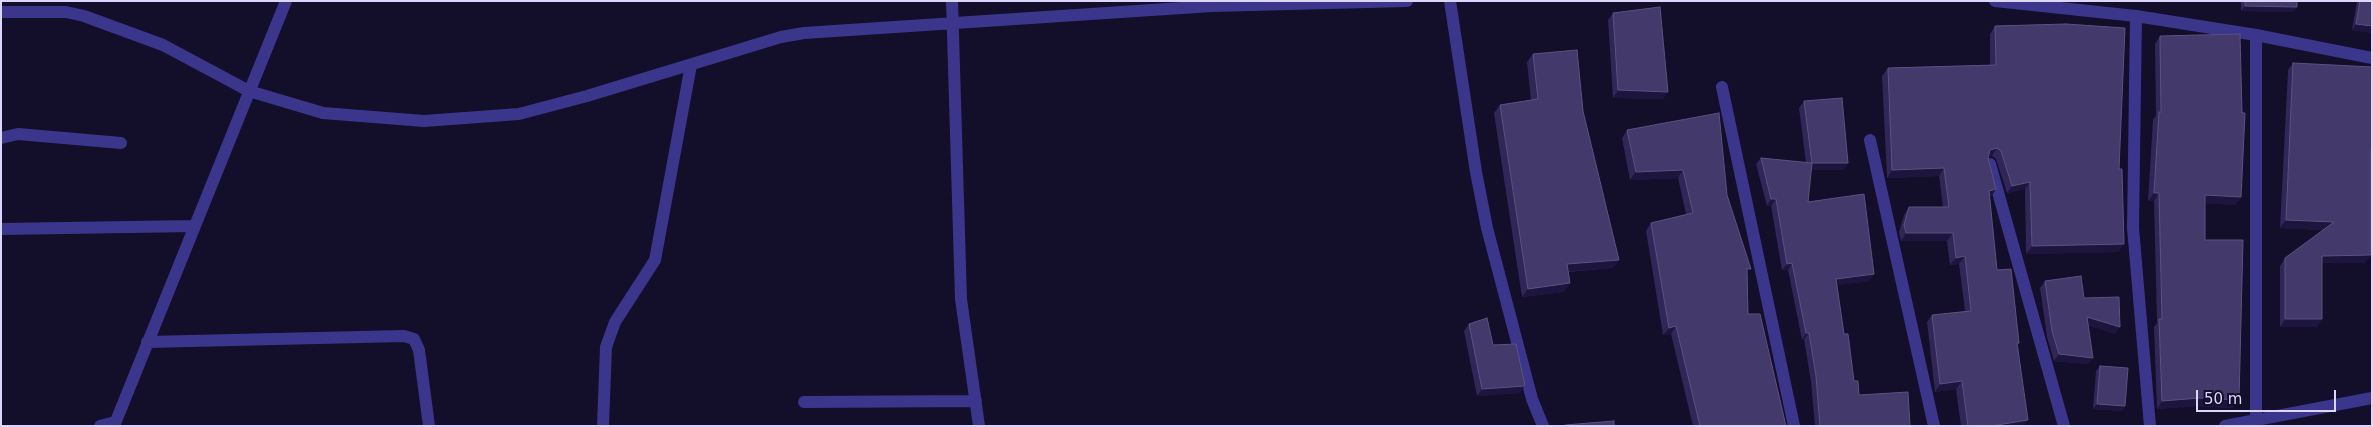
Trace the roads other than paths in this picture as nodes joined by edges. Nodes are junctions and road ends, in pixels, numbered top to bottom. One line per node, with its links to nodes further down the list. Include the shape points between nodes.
1 (286, 1): 13 (street)
2 (952, 1): 8 (street)
3 (1407, 1): 8 (street, via 1212,6)
4 (1450, 1): 30 (street, via 1487,228 1532,399)
5 (1995, 1): 7 (street)
6 (1, 12): 13 (street, via 66,12 84,16 163,45)
7 (2136, 16): 9 (street); 34 (street, via 2133,228)
8 (951, 22): 11 (street, via 804,32); 23 (street, via 961,299)
9 (2256, 35): 10 (street); 24 (street)
10 (2372, 58)
11 (691, 66): 13 (street, via 519,114 424,121 323,113); 28 (street, via 655,260 615,322 606,347)
12 (1722, 87): 31 (street)
13 (249, 91): 18 (street)
14 (1, 138): 16 (street, via 18,134)
15 (1870, 140): 32 (street)
16 (121, 143)
17 (1990, 164): 33 (street)
18 (194, 226): 19 (street); 20 (street)
19 (1, 229)
20 (147, 342): 25 (street); 27 (street, via 404,336 414,340 419,350)
21 (2372, 398): 24 (street)
22 (804, 402): 23 (street)
23 (976, 402): 29 (street)
24 (2256, 422): 35 (street)
25 (114, 424): 26 (street)
26 (100, 426)
27 (429, 426)
28 (603, 426)
29 (980, 426)
30 (1543, 426)
31 (1794, 426)
32 (1934, 426)
33 (2064, 426)
34 (2150, 426)
35 (2225, 426)

